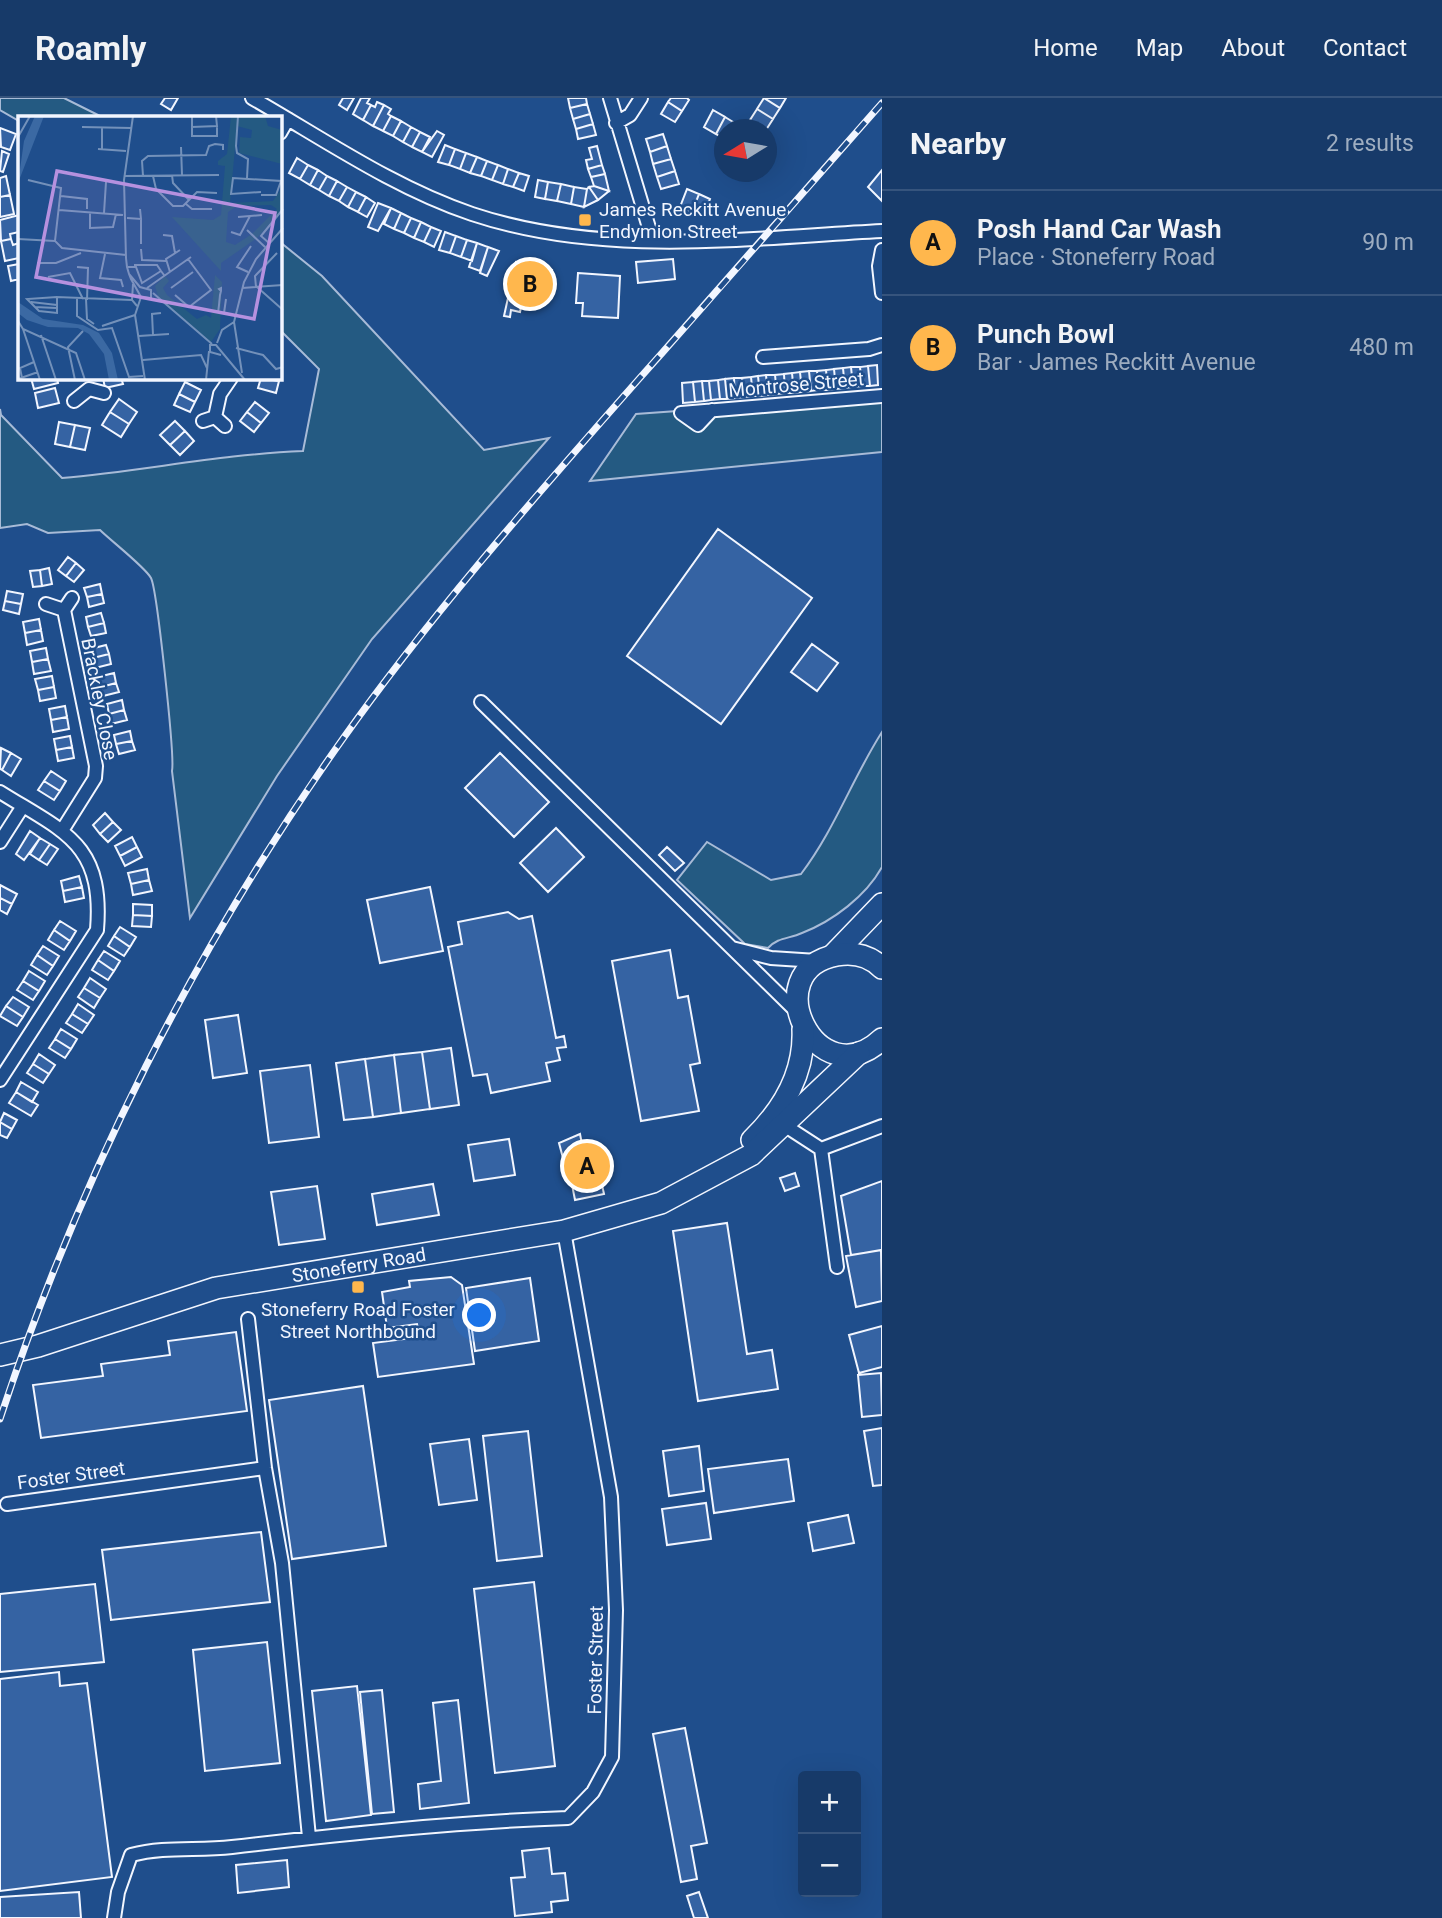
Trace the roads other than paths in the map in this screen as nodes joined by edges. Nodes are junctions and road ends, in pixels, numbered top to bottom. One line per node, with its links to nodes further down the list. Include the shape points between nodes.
1 (252, 98): 4 (street)
2 (610, 98): 5 (street)
3 (640, 98): 5 (street, via 631,115)
4 (288, 119): 6 (street); 8 (street, via 394,179 472,214 545,231)
5 (616, 123): 8 (street)
6 (282, 129)
7 (882, 231): 8 (street, via 740,241)
8 (653, 241)
9 (882, 250): 10 (street)
10 (882, 293)
11 (882, 347): 12 (street, Montrose Street)
12 (764, 357)
13 (230, 380): 19 (street, via 220,394)
14 (86, 384): 15 (street); 17 (street)
15 (104, 393)
16 (882, 396): 18 (street, Montrose Street)
17 (74, 401)
18 (712, 410)
19 (214, 421)
20 (72, 598): 22 (street)
21 (46, 604): 22 (street)
22 (64, 610): 26 (street, Brackley Close, via 96,765 95,778)
23 (481, 702): 29 (street)
24 (0, 792): 25 (street)
25 (23, 806): 26 (street); 27 (street)
26 (63, 829): 35 (street, via 92,868 100,901 97,930)
27 (0, 842)
28 (882, 904): 30 (highway, Stoneferry Road)
29 (728, 947): 30 (street, via 771,958); 32 (street)
30 (826, 958): 31 (highway, via 849,953); 32 (highway, Stoneferry Road, via 801,984)
31 (882, 968)
32 (800, 1021): 34 (highway, via 827,1050); 39 (highway, Stoneferry Road, via 800,1069 790,1091 756,1136)
33 (882, 1039): 34 (highway, Stoneferry Road)
34 (859, 1053): 36 (highway, Stoneferry Road)
35 (0, 1080)
36 (783, 1125): 38 (street); 39 (highway, Stoneferry Road, via 751,1155)
37 (882, 1126): 38 (street)
38 (821, 1149): 41 (street)
39 (715, 1175): 40 (highway, Stoneferry Road, via 661,1203)
40 (564, 1231): 43 (highway, Stoneferry Road, via 216,1288); 46 (street, Foster Street, via 611,1497 615,1610 612,1757 593,1792 568,1818)
41 (837, 1267)
42 (248, 1319): 44 (street)
43 (0, 1355)
44 (265, 1468): 45 (street, Foster Street); 46 (street, via 282,1563)
45 (7, 1504)
46 (309, 1837): 47 (street, Foster Street, via 131,1854)
47 (114, 1918)

